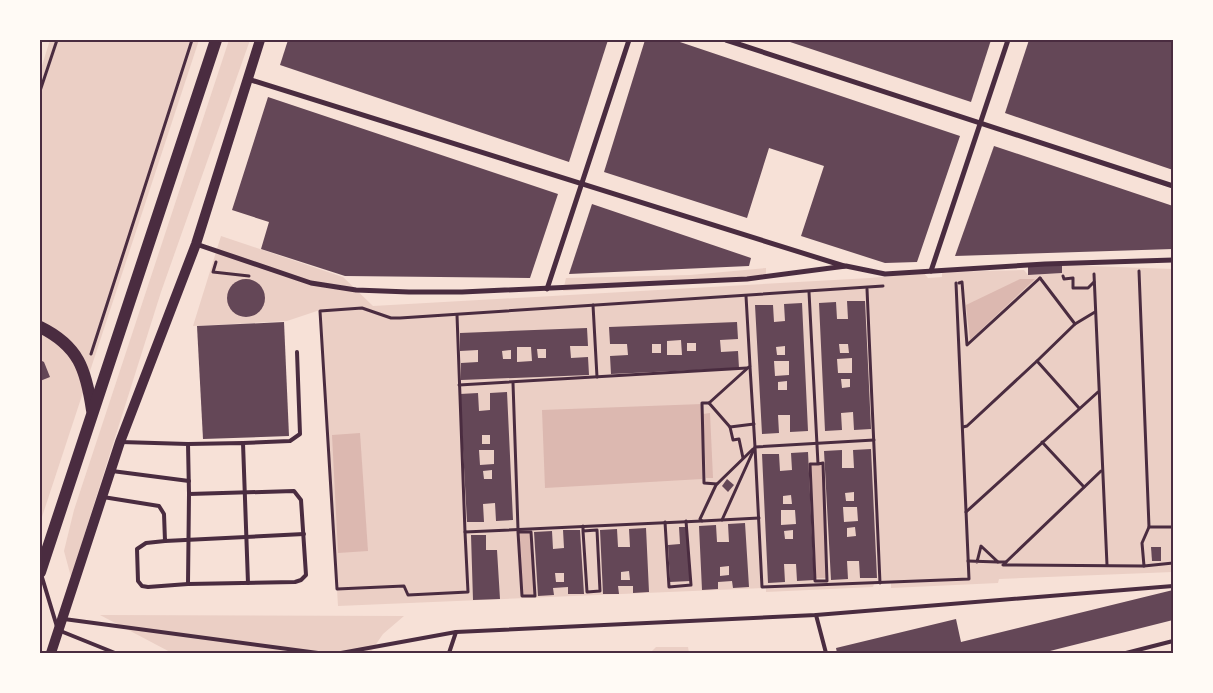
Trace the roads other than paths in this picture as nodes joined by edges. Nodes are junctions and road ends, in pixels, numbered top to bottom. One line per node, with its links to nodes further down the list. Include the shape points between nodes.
1 (216, 40): 17 (main road)
2 (260, 40): 6 (main road)
3 (629, 40): 8 (street)
4 (726, 40): 7 (street)
5 (1008, 40): 7 (street)
6 (248, 78): 8 (street); 10 (main road)
7 (980, 123): 9 (street); 13 (street)
8 (582, 185): 12 (street); 14 (street)
9 (1173, 186)
10 (196, 244): 14 (street, via 311,282 356,290 462,292); 18 (main road)
11 (1173, 260): 13 (street)
12 (846, 266): 13 (street, via 885,274); 14 (street, via 747,279)
13 (931, 271)
14 (547, 289)
15 (40, 326): 17 (main road, via 77,356 88,378)
16 (297, 352): 19 (lane, via 300,434 290,440)
17 (93, 413): 30 (main road)
18 (120, 442): 20 (lane); 21 (main road)
19 (243, 443): 20 (lane); 23 (lane)
20 (188, 444): 22 (lane)
21 (111, 471): 22 (lane); 25 (main road)
22 (189, 481): 24 (lane)
23 (245, 492): 24 (lane); 26 (lane, via 294,491 300,500); 27 (lane)
24 (189, 494): 28 (lane)
25 (102, 496): 29 (lane, via 158,506 164,514); 35 (main road)
26 (304, 534): 27 (lane); 31 (lane, via 307,569 301,580)
27 (247, 537): 28 (lane); 31 (lane)
28 (188, 540): 29 (lane); 32 (lane)
29 (165, 541): 32 (lane, via 146,543 137,549 138,582 148,587)
30 (40, 571): 36 (lane)
31 (248, 583): 32 (lane)
32 (188, 584)
33 (1173, 586): 34 (lane)
34 (816, 615): 37 (lane); 44 (lane)
35 (62, 619): 36 (main road); 41 (lane)
36 (58, 630): 39 (main road); 40 (lane)
37 (456, 632): 42 (lane); 43 (lane)
38 (1173, 641): 45 (lane)
39 (51, 653)
40 (115, 653)
41 (318, 653)
42 (341, 653)
43 (449, 653)
44 (826, 653)
45 (1126, 653)

